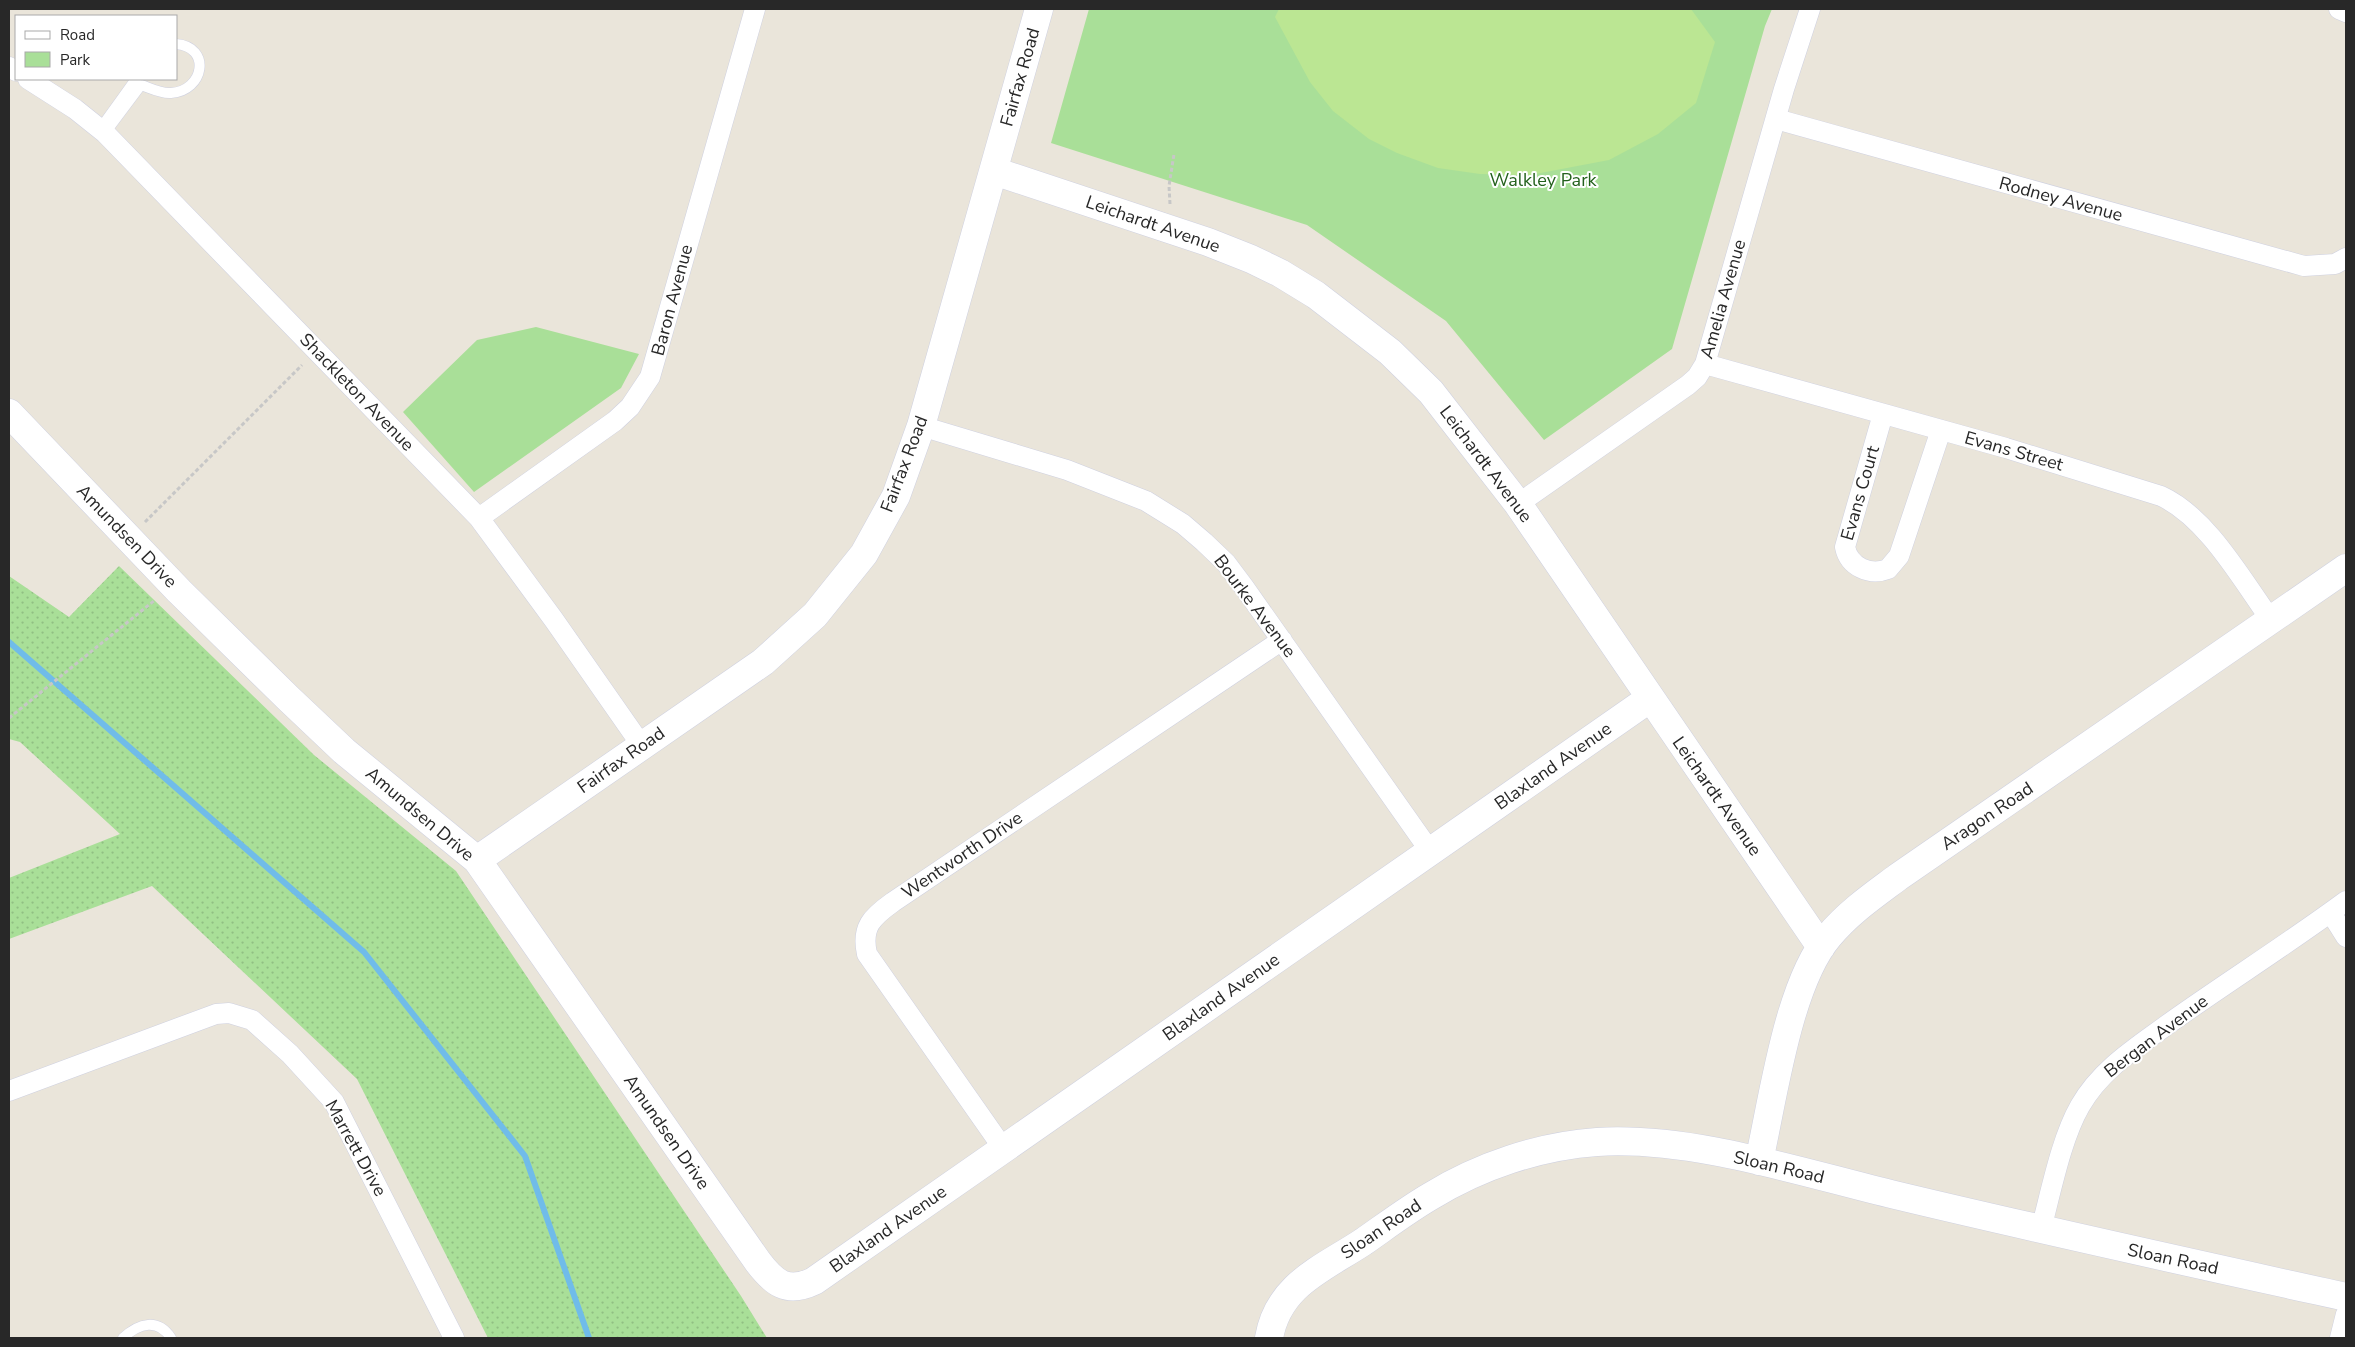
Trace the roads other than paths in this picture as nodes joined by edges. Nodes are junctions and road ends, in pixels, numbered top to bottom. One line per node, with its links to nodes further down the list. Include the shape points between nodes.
1 (754, 9): 19 (street, Baron Avenue, via 650,377 630,407 615,421)
2 (1039, 9): 11 (street, Fairfax Road)
3 (1810, 9): 9 (street, Amelia Avenue)
4 (2339, 9): 5 (street)
5 (2346, 12)
6 (178, 45): 10 (lane, via 192,51 201,62 201,70 194,83 173,93 141,85)
7 (30, 80): 10 (street, Shackleton Avenue)
8 (135, 80): 10 (lane)
9 (1776, 120): 12 (street, Rodney Avenue, via 2304,266 2335,264); 13 (street, Amelia Avenue)
10 (102, 131): 19 (street, Shackleton Avenue)
11 (994, 171): 16 (street, Fairfax Road); 18 (street, Leichardt Avenue, via 1208,242 1280,273 1316,295 1390,352 1431,392)
12 (2346, 258)
13 (1705, 364): 15 (street, Evans Street); 18 (street, Amelia Avenue, via 1688,385)
14 (9, 413): 26 (street, Amundsen Drive, via 249,661 318,727)
15 (1883, 414): 17 (street, Evans Street); 17 (street, Evans Court, via 1844,547 1854,564 1872,572 1888,569 1899,556)
16 (920, 426): 22 (street, Bourke Avenue, via 1091,478 1164,511 1226,563); 24 (street, Fairfax Road, via 905,473 878,531 830,599 763,662)
17 (1940, 430): 21 (street, Evans Street, via 2171,500 2205,529)
18 (1518, 504): 23 (street, Leichardt Avenue)
19 (479, 518): 24 (street, Shackleton Avenue)
20 (2346, 568): 21 (street, Aragon Road)
21 (2271, 620): 29 (street, Aragon Road, via 1898,876 1857,908)
22 (1282, 640): 25 (street, Bourke Avenue); 31 (street, Wentworth Drive, via 901,896 869,923 864,943 867,954)
23 (1649, 699): 25 (street, Blaxland Avenue); 29 (street, Leichardt Avenue)
24 (642, 746): 26 (street, Fairfax Road)
25 (1430, 851): 31 (street, Blaxland Avenue)
26 (477, 860): 34 (street, Amundsen Drive, via 758,1262 774,1280)
27 (2338, 907): 28 (street); 33 (street, Bergan Avenue, via 2195,1005 2105,1073 2079,1108)
28 (2346, 937)
29 (1821, 947): 32 (street, Aragon Road, via 1795,1005)
30 (9, 1091): 39 (street, Marrett Drive, via 216,1014 229,1013 252,1020 290,1054 334,1102)
31 (1004, 1148): 34 (street, Blaxland Avenue, via 814,1282 798,1288)
32 (1759, 1161): 33 (street, Sloan Road); 40 (street, Sloan Road, via 1660,1144 1596,1142 1540,1152 1484,1169 1432,1195 1296,1287 1278,1308)
33 (2041, 1229): 35 (street, Sloan Road)
34 (790, 1287)
35 (2346, 1297)
36 (2346, 1314): 41 (street)
37 (123, 1338): 38 (lane, via 141,1325 150,1324 166,1330)
38 (171, 1338)
39 (454, 1338)
40 (1269, 1338)
41 (2340, 1338)

